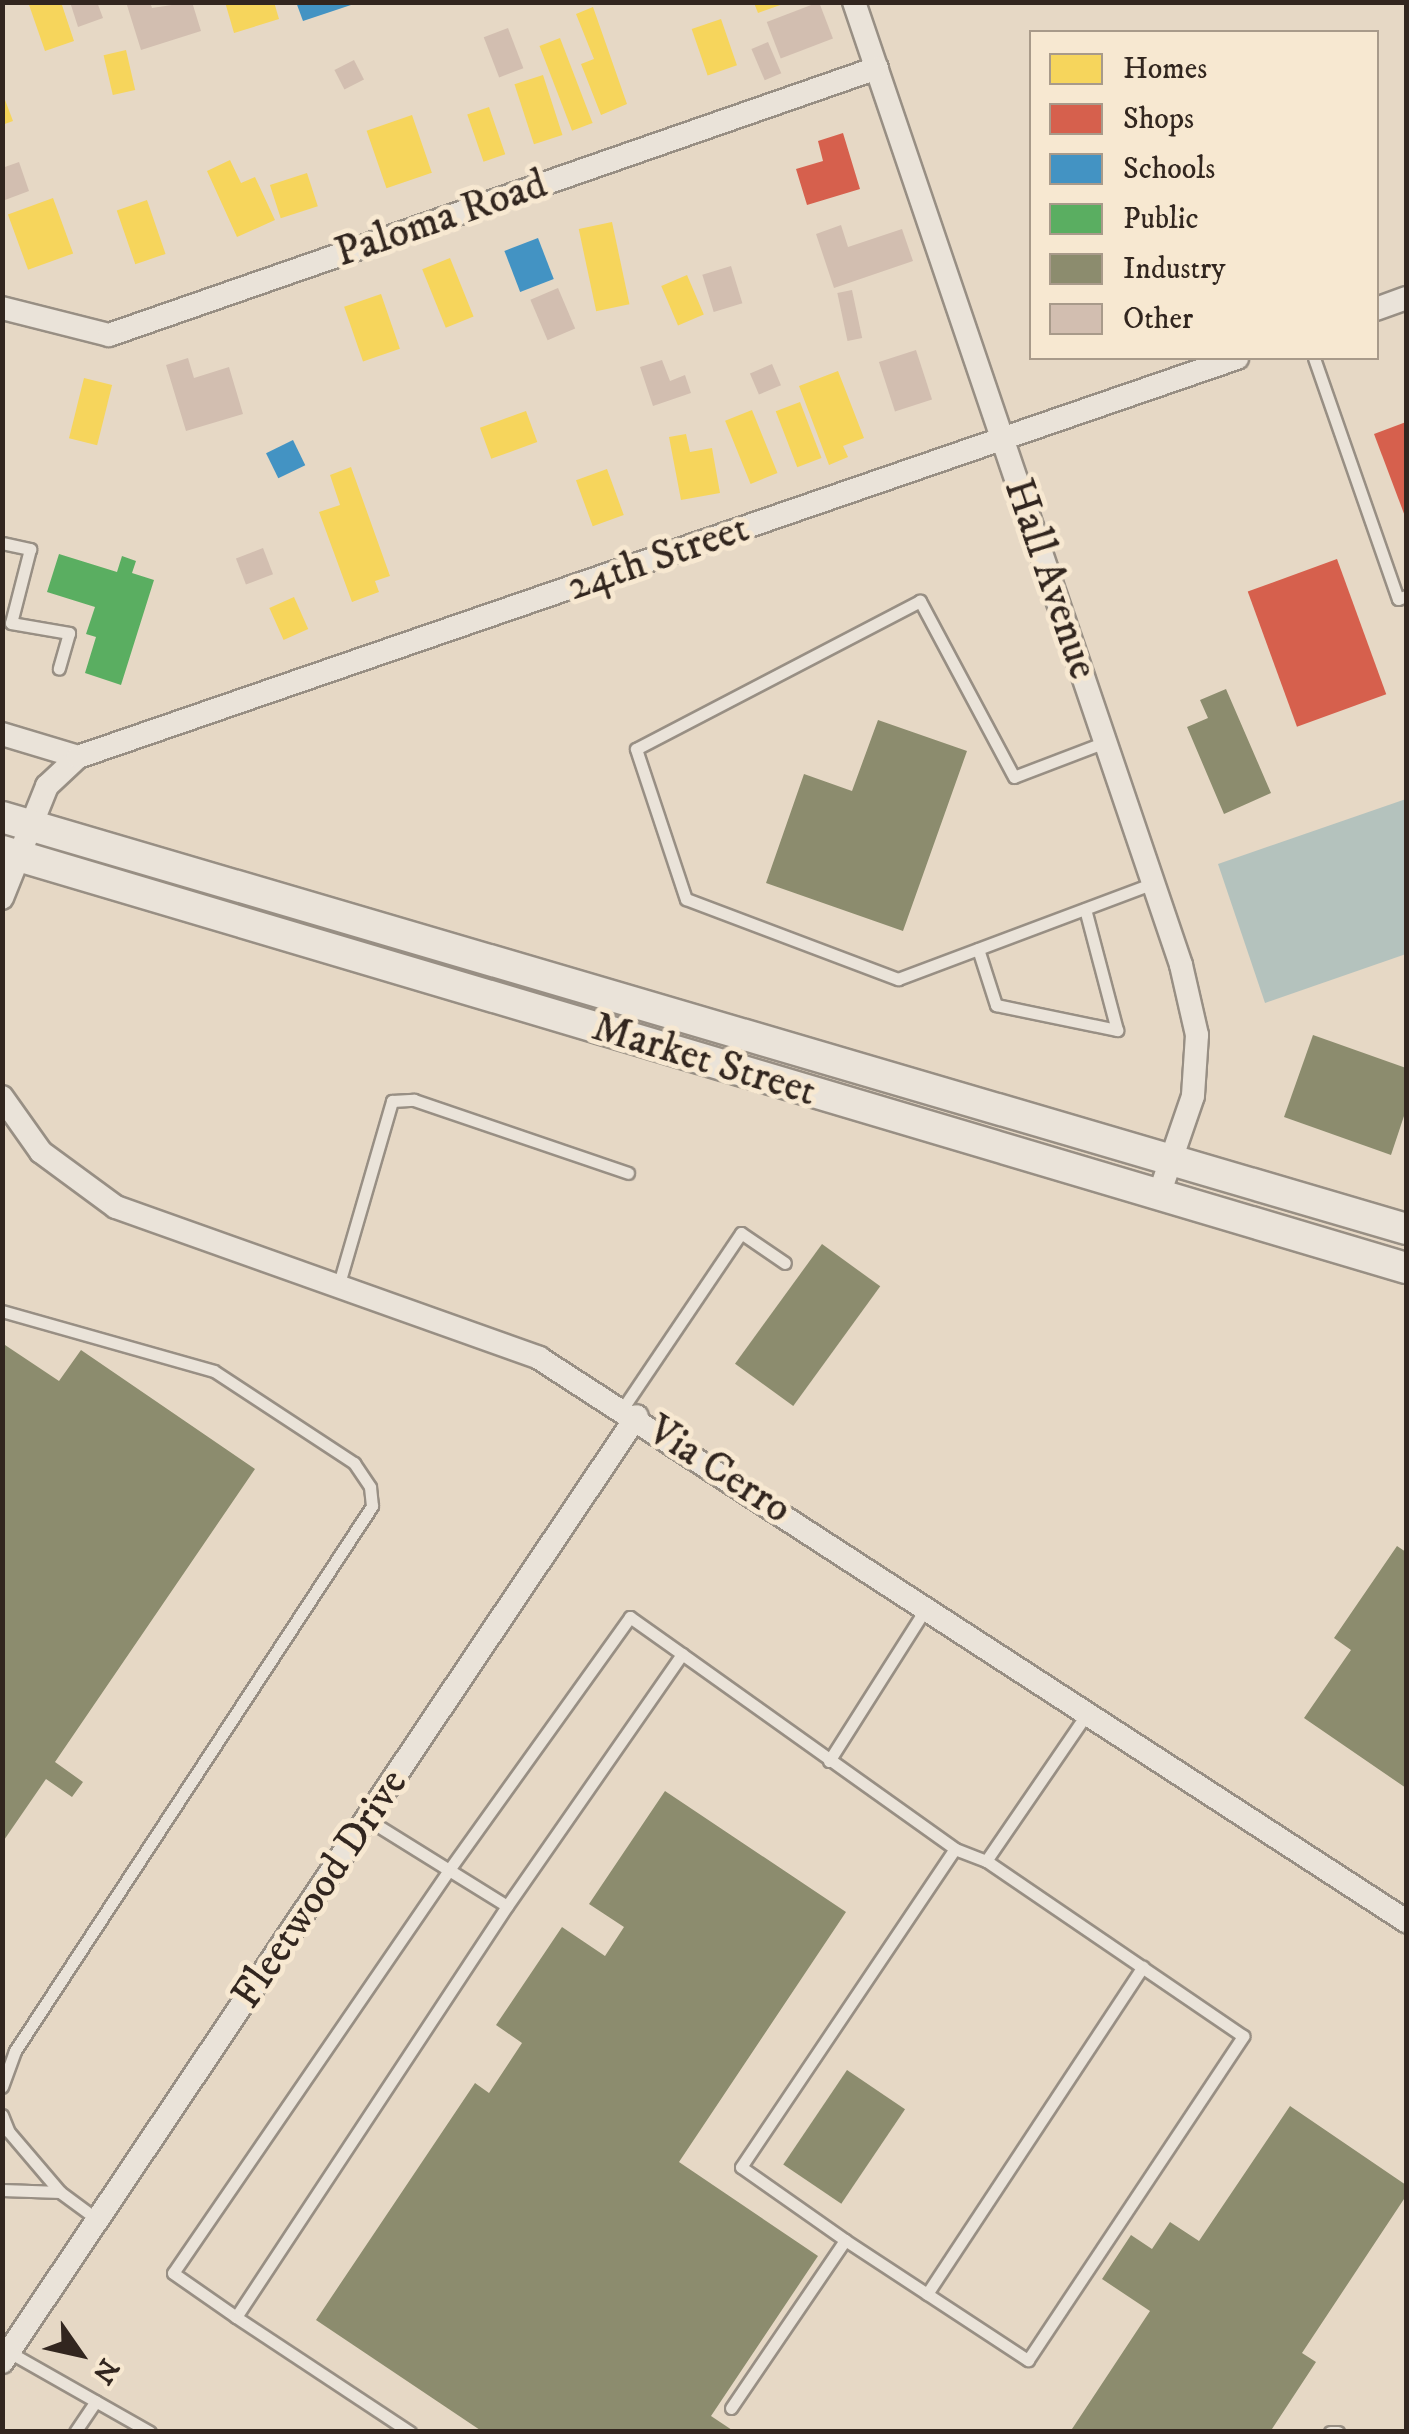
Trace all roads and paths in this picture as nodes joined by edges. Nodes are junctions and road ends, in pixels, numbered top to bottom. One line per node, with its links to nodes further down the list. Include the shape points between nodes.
1 (854, 2): 2 (street, Hall Avenue)
2 (877, 68): 4 (street, Paloma Road, via 109,335); 8 (street, Hall Avenue)
3 (1406, 298): 5 (street)
4 (2, 308)
5 (1379, 308)
6 (1230, 360): 8 (street, 24th Street)
7 (1315, 360): 10 (lane, via 1398,599)
8 (1002, 439): 14 (street, Hall Avenue); 15 (street, 24th Street)
9 (2, 543): 11 (lane, via 30,550)
10 (1406, 596)
11 (6, 622): 12 (lane, via 69,633)
12 (59, 669)
13 (2, 734): 15 (street)
14 (1105, 742): 18 (street, Hall Avenue); 21 (lane, via 1014,776 920,601 636,749 686,899 898,979)
15 (78, 757): 16 (street, 24th Street)
16 (15, 820): 17 (street); 23 (main road, Market Street)
17 (10, 853): 19 (street); 25 (main road, Market Street)
18 (1154, 883): 20 (lane); 23 (street, Hall Avenue, via 1197,1035 1194,1096)
19 (2, 898)
20 (1085, 909): 21 (lane); 21 (lane, via 1117,1030 996,1005)
21 (978, 949)
22 (2, 1098): 29 (street, Via Cerro, via 41,1152 116,1207)
23 (1170, 1160): 25 (street, Hall Avenue); 26 (main road, Market Street)
24 (628, 1174): 29 (lane, via 414,1100 392,1101)
25 (1160, 1195): 28 (main road, Market Street)
26 (1406, 1229)
27 (786, 1263): 31 (lane, via 740,1232)
28 (1406, 1268)
29 (338, 1286): 31 (street, Via Cerro, via 539,1358)
30 (2, 1311): 43 (lane, via 214,1371 354,1464 370,1487 372,1506 15,2052)
31 (630, 1412): 32 (street, Via Cerro); 36 (street, Fleetwood Drive)
32 (927, 1607): 34 (street, Via Cerro); 35 (lane)
33 (682, 1654): 35 (lane); 39 (lane, via 630,1616); 40 (lane)
34 (1088, 1712): 38 (lane); 41 (street, Via Cerro)
35 (829, 1761): 37 (lane)
36 (367, 1819): 39 (lane); 47 (street, Fleetwood Drive)
37 (955, 1849): 38 (lane); 48 (lane, via 742,2167)
38 (986, 1860): 42 (lane)
39 (449, 1870): 40 (lane); 50 (lane, via 173,2273)
40 (507, 1906): 50 (lane)
41 (1406, 1921)
42 (1143, 1968): 49 (lane); 49 (lane, via 1243,2036 1222,2068 1028,2360)
43 (2, 2087)
44 (2, 2114): 46 (lane, via 9,2132)
45 (2, 2190): 46 (lane)
46 (60, 2192): 47 (lane)
47 (98, 2220): 51 (street, Fleetwood Drive)
48 (845, 2240): 49 (lane); 53 (lane)
49 (927, 2294)
50 (236, 2317): 56 (lane)
51 (6, 2357): 52 (lane)
52 (96, 2401): 54 (lane); 55 (lane)
53 (731, 2408)
54 (76, 2432)
55 (150, 2432)
56 (410, 2432)

